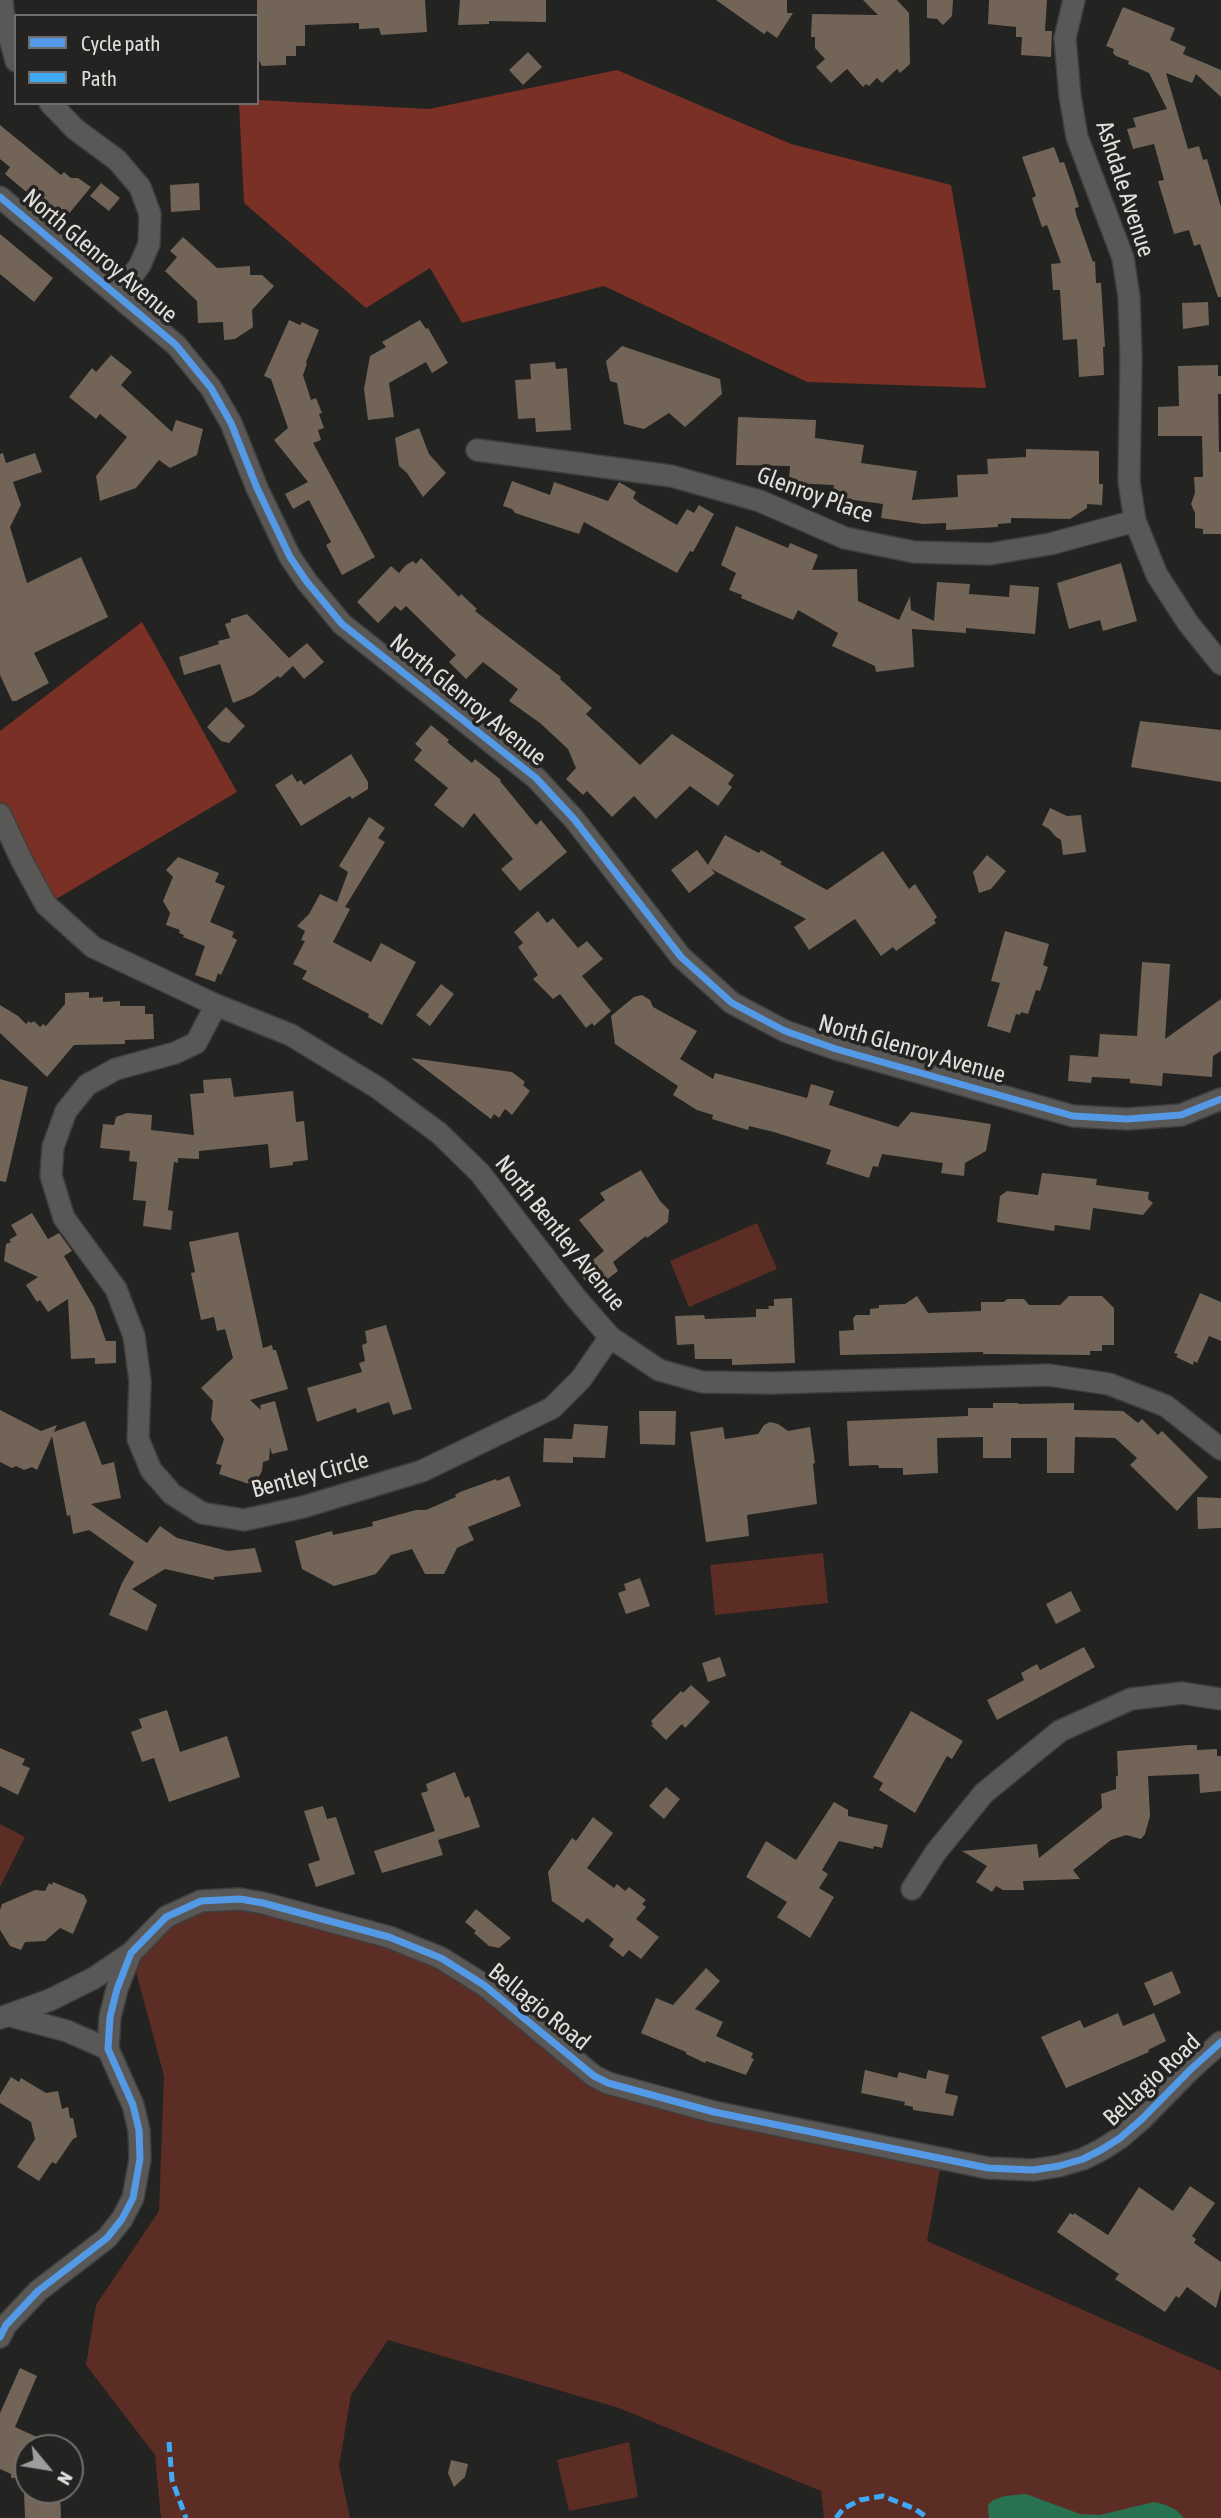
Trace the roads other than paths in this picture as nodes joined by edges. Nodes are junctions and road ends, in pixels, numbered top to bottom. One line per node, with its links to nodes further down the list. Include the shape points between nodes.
1 (2, 0): 3 (street)
2 (1074, 0): 8 (street, Ashdale Avenue, via 1065,38 1077,137 1123,258 1129,297 1129,481)
3 (14, 53)
4 (52, 105): 6 (street, via 117,160 140,187 150,214 149,244 141,265)
5 (0, 197): 6 (street, North Glenroy Avenue)
6 (118, 295): 12 (street, North Glenroy Avenue, via 176,345 211,388 290,557 342,624 536,778 574,819 681,957 732,1003 785,1031 836,1049 1073,1116 1181,1115)
7 (477, 450): 8 (street, Glenroy Place, via 671,477 760,500 845,538 914,552 990,554 1050,544)
8 (1135, 521): 9 (street, via 1157,575)
9 (1221, 664)
10 (0, 814): 11 (street, North Bentley Avenue, via 46,905 93,947)
11 (216, 1005): 13 (street, North Bentley Avenue, via 291,1035 378,1088 439,1133 480,1173); 13 (street, Bentley Circle, via 196,1043 116,1069 87,1085 66,1111 53,1147 51,1176 64,1218 116,1289 134,1336 140,1381 138,1439 150,1470 172,1494 202,1513 244,1520 422,1471 552,1408 581,1379)
12 (1221, 1100)
13 (610, 1337): 14 (street, North Bentley Avenue, via 659,1370 702,1382 1049,1375 1109,1384 1166,1406)
14 (1221, 1449)
15 (1221, 1699): 16 (street, via 1182,1693 1131,1699 1060,1731 984,1793)
16 (912, 1889)
17 (131, 1953): 18 (street, via 94,1978); 19 (street, Bellagio Road, via 166,1917 187,1906 240,1899 263,1903 389,1937 441,1958 484,1985 608,2083 714,2112 1011,2170 1059,2166 1101,2150 1142,2119); 20 (street, Bellagio Road, via 110,2017)
18 (6, 2017): 20 (street, via 67,2031)
19 (1221, 2042)
20 (108, 2049): 21 (street, Bellagio Road, via 139,2130 141,2159 133,2198 107,2238 38,2291)
21 (0, 2337)

